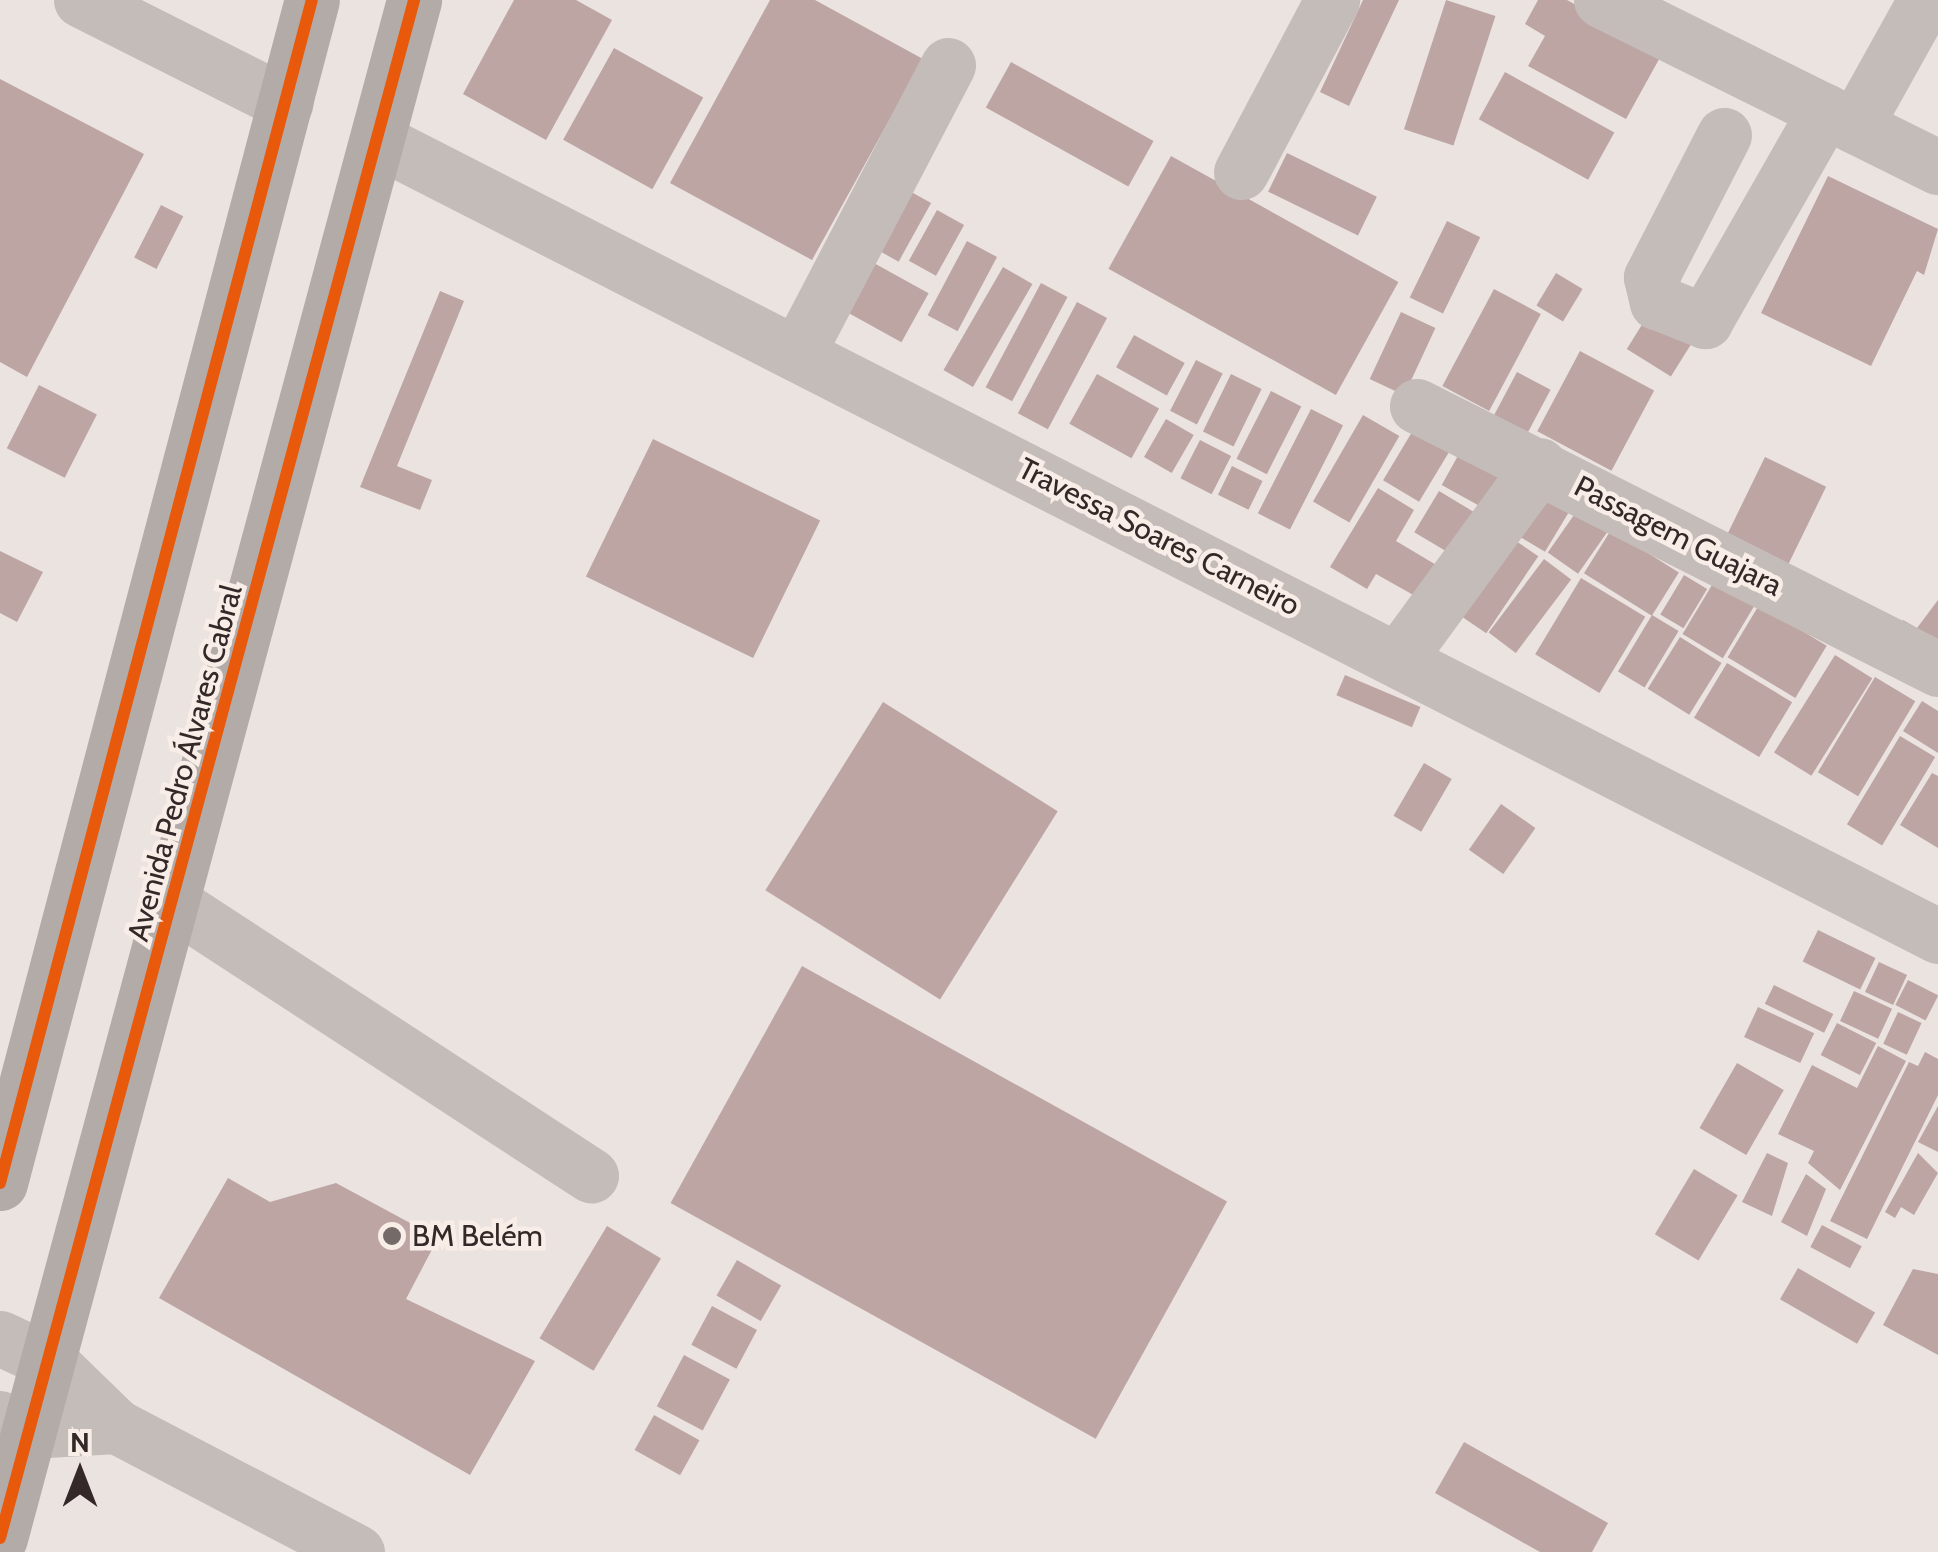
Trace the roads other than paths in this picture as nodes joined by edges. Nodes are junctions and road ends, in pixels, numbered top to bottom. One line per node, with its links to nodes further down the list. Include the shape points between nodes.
1 (80, 0): 8 (street)
2 (312, 0): 8 (main road)
3 (414, 0): 11 (main road, Avenida Pedro Álvares Cabral)
4 (1332, 0): 13 (street)
5 (1601, 0): 9 (street)
6 (1925, 0): 9 (street)
7 (948, 66): 14 (street)
8 (286, 103): 22 (main road)
9 (1840, 118): 10 (street, via 1704,321 1657,302 1651,277); 12 (street)
10 (1724, 135)
11 (379, 141): 14 (street, Travessa Soares Carneiro); 19 (main road, Avenida Pedro Álvares Cabral)
12 (1938, 167)
13 (1241, 172)
14 (797, 354): 17 (street, Travessa Soares Carneiro)
15 (1417, 406): 16 (street, Passagem Guajara)
16 (1540, 465): 17 (street); 18 (street, Passagem Guajara)
17 (1398, 659): 20 (street, Travessa Soares Carneiro)
18 (1938, 669)
19 (172, 904): 21 (street); 24 (main road, Avenida Pedro Álvares Cabral)
20 (1938, 936)
21 (591, 1176)
22 (0, 1183)
23 (0, 1338): 24 (street)
24 (50, 1360): 25 (main road, Avenida Pedro Álvares Cabral); 26 (street)
25 (14, 1425): 26 (street); 27 (main road, Avenida Pedro Álvares Cabral)
26 (116, 1426): 28 (street)
27 (0, 1538)
28 (357, 1552)

